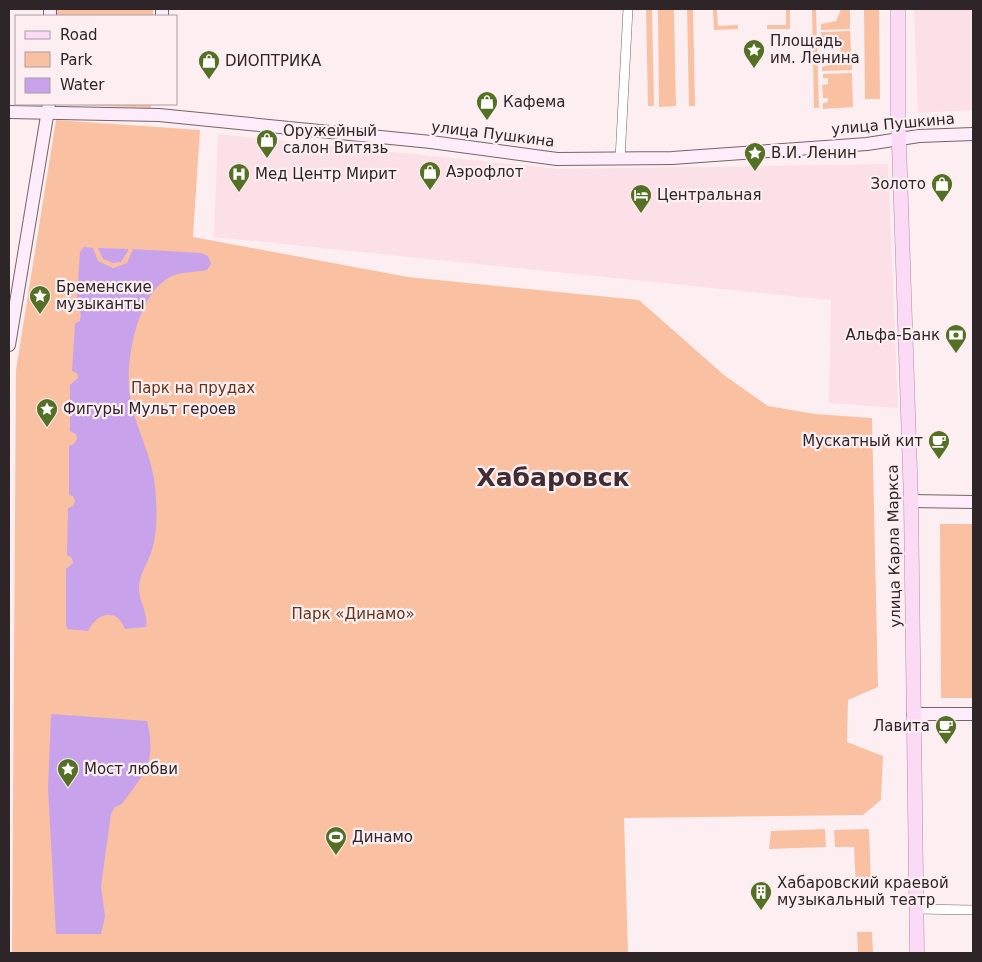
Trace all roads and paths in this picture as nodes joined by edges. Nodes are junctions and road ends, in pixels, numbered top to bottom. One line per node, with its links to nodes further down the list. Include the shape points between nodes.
1 (628, 9): 8 (street)
2 (898, 9): 7 (main road, улица Карла Маркса)
3 (49, 108): 4 (street, улица Пушкина); 5 (street, улица Пушкина); 9 (street)
4 (159, 110): 8 (street, улица Пушкина, via 557,159)
5 (9, 112)
6 (973, 134): 7 (street, улица Пушкина)
7 (900, 139): 8 (street, улица Пушкина, via 672,158); 10 (main road, улица Карла Маркса)
8 (620, 158)
9 (9, 345)
10 (911, 501): 11 (street); 12 (main road, улица Карла Маркса)
11 (973, 502)
12 (913, 714): 13 (street); 14 (main road, улица Карла Маркса)
13 (973, 714)
14 (916, 909): 15 (street); 16 (main road, улица Карла Маркса)
15 (973, 910)
16 (917, 953)

